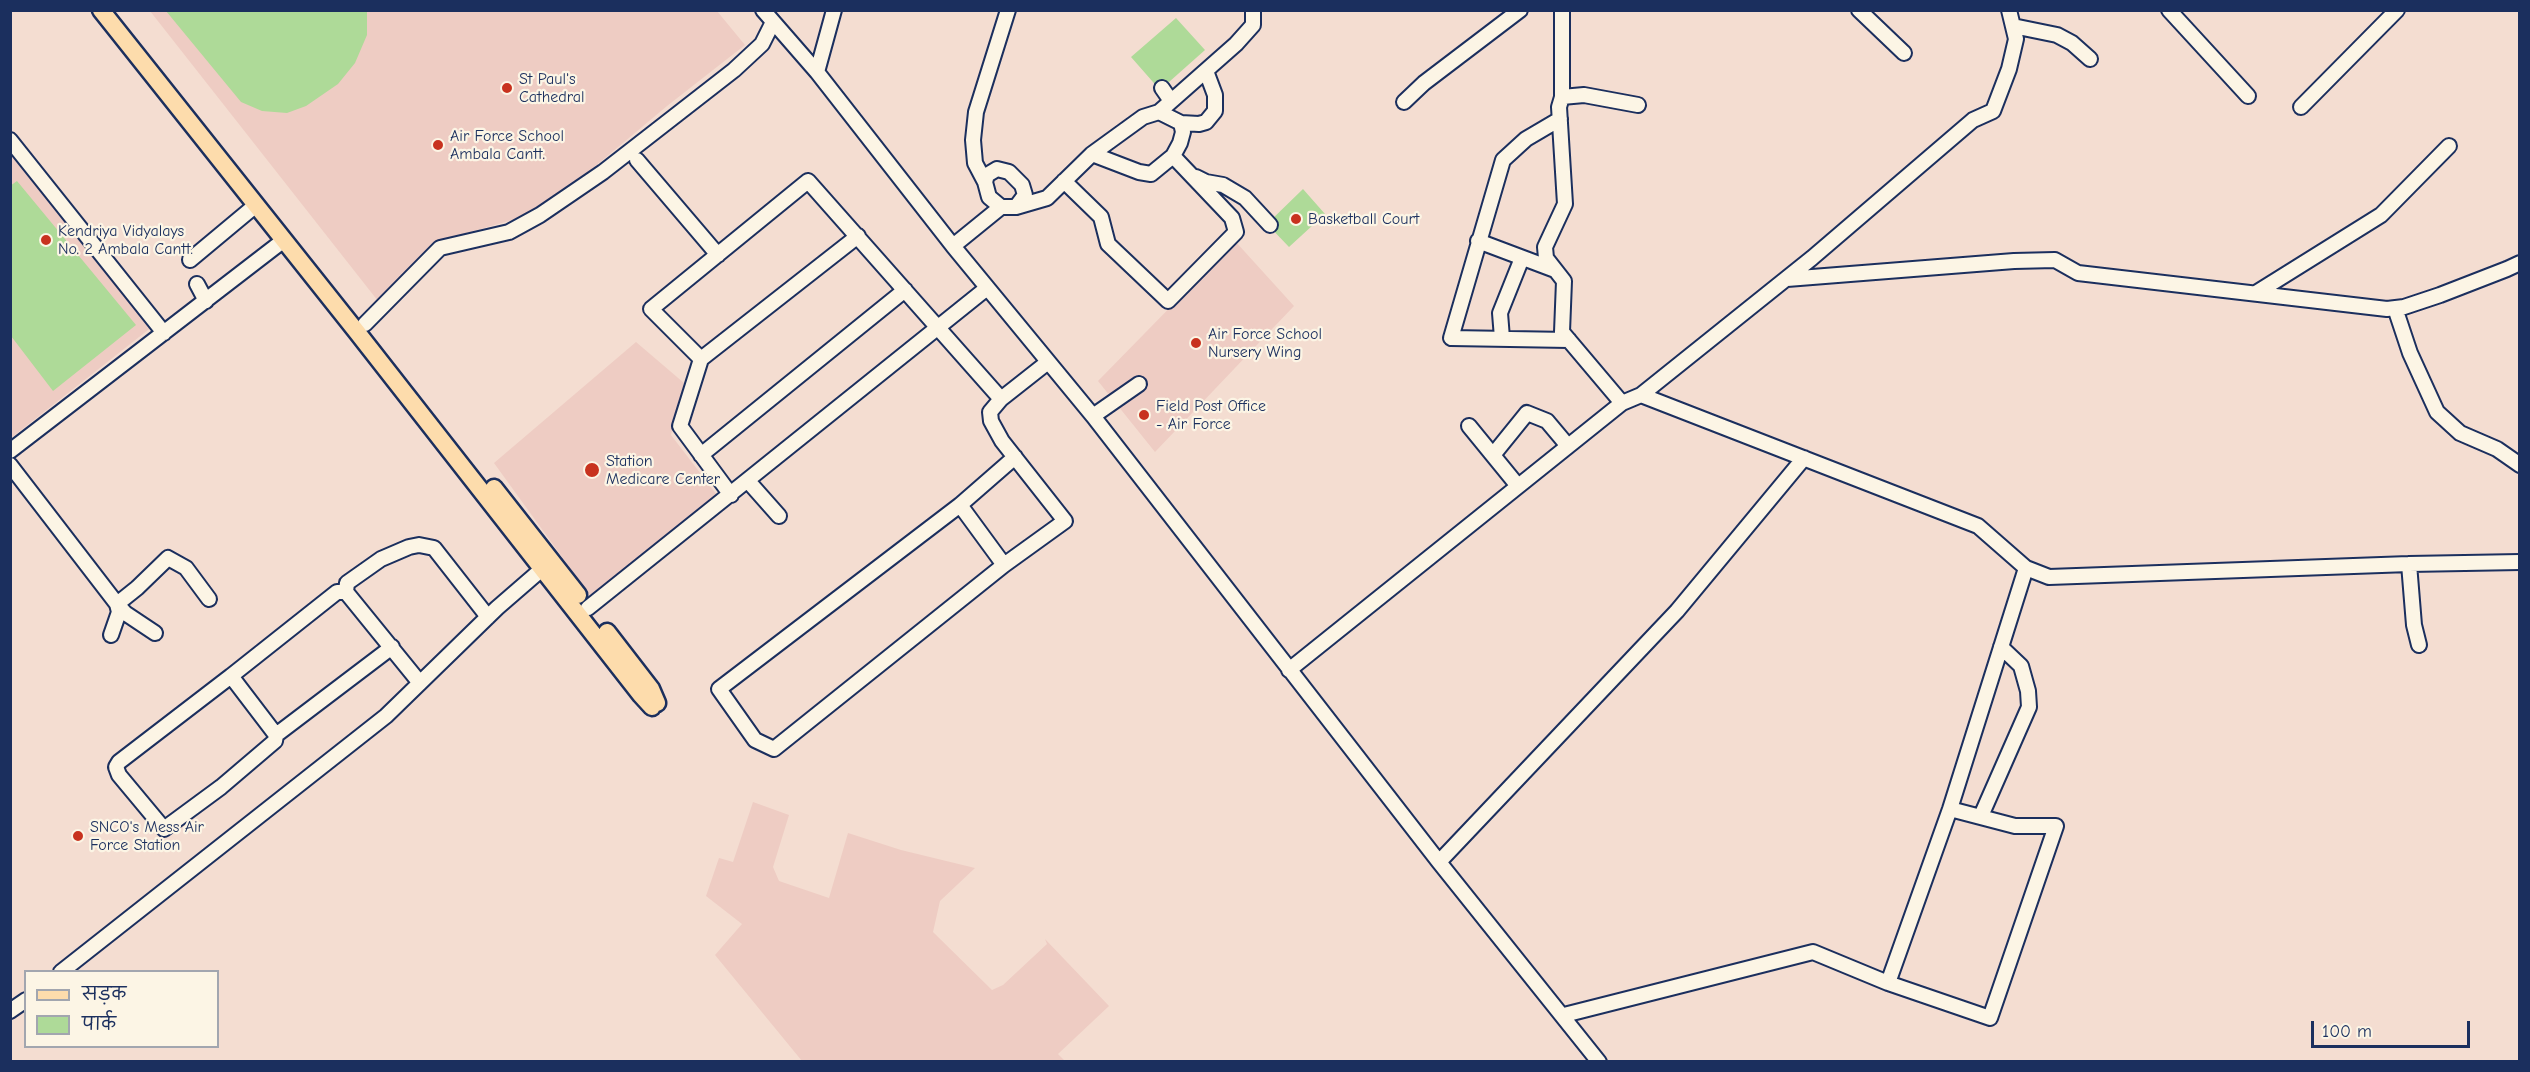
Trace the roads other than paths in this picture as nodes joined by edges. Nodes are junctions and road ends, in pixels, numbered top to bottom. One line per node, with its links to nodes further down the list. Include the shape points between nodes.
1 (101, 10): 38 (main road)
2 (114, 10): 59 (main road)
3 (763, 10): 13 (street)
4 (834, 10): 18 (street)
5 (1008, 10): 36 (street, via 976,112 975,163)
6 (1253, 10): 17 (street, via 1253,25)
7 (1520, 10): 23 (street)
8 (1562, 10): 21 (street)
9 (1859, 10): 15 (street)
10 (2009, 10): 14 (street)
11 (2169, 10): 20 (street)
12 (2397, 10): 25 (street)
13 (772, 22): 18 (street); 59 (street, via 762,44 734,70 603,172 509,232 440,248)
14 (2013, 26): 16 (street, via 2057,35); 52 (street, via 2016,39 2009,69 1993,111 1973,120)
15 (1904, 53)
16 (2090, 59)
17 (1206, 71): 22 (street); 28 (street, via 1215,94 1215,111 1206,122)
18 (817, 72): 46 (street)
19 (1162, 88): 22 (street)
20 (2248, 96)
21 (1562, 97): 24 (street, via 1584,95); 27 (street)
22 (1171, 101): 26 (street)
23 (1404, 102)
24 (1638, 105)
25 (2301, 107)
26 (1159, 112): 28 (street); 31 (street, via 1143,117)
27 (1560, 119): 45 (street, via 1526,139 1503,160); 51 (street, via 1565,204 1545,247 1546,258)
28 (1181, 123): 32 (street, via 1180,143)
29 (10, 140): 61 (street)
30 (2449, 146): 56 (street, via 2381,215)
31 (1092, 154): 32 (street, via 1151,174); 35 (street)
32 (1169, 158): 34 (street)
33 (638, 160): 47 (street)
34 (1190, 174): 37 (street); 41 (street)
35 (1064, 181): 40 (street, via 1047,198); 41 (street, via 1101,218 1108,244 1168,301 1236,232)
36 (985, 182): 39 (street, via 989,197); 40 (street, via 996,169 1014,175 1025,195)
37 (1236, 192): 41 (street, via 1239,205 1227,207); 42 (street)
38 (256, 205): 44 (main road); 49 (street)
39 (1001, 207): 40 (street); 46 (street)
40 (1016, 207)
41 (1227, 213)
42 (1270, 225)
43 (858, 236): 47 (street, via 808,181); 55 (street); 64 (street)
44 (284, 240): 57 (street); 89 (main road)
45 (1478, 241): 48 (street); 62 (street, via 1451,338)
46 (952, 246): 54 (street)
47 (718, 255): 64 (street, via 651,309)
48 (1522, 258): 51 (street); 62 (street, via 1500,313)
49 (190, 260)
50 (2520, 263): 58 (street)
51 (1555, 270): 63 (street, via 1564,281 1562,332)
52 (1787, 279): 56 (street, via 2055,260 2078,273); 67 (street)
53 (197, 284): 57 (street)
54 (987, 288): 60 (street); 65 (street)
55 (905, 291): 60 (street); 74 (street)
56 (2256, 293): 58 (street)
57 (206, 301): 61 (street)
58 (2395, 308): 79 (street, via 2437,412 2460,433 2497,448)
59 (365, 324): 93 (main road)
60 (937, 327): 68 (street); 80 (street)
61 (164, 333): 73 (street)
62 (1502, 338): 63 (street)
63 (1569, 340): 69 (street)
64 (701, 359): 74 (street, via 680,426)
65 (1048, 362): 68 (street); 70 (street)
66 (1139, 384): 70 (street)
67 (1641, 395): 69 (street); 77 (street)
68 (1001, 399): 76 (street, via 990,412 991,421)
69 (1622, 403): 72 (street)
70 (1093, 416): 100 (street)
71 (1469, 426): 75 (street)
72 (1568, 446): 75 (street, via 1547,421 1527,413); 81 (street)
73 (10, 451)
74 (701, 455): 82 (street)
75 (1493, 455): 81 (street)
76 (1015, 457): 83 (street); 87 (street, via 1065,521)
77 (1804, 458): 88 (street, via 1978,526); 106 (street, via 1677,611)
78 (10, 465): 92 (street)
79 (2520, 465)
80 (748, 481): 82 (street); 84 (street)
81 (1518, 486): 100 (street)
82 (730, 495): 93 (street)
83 (960, 505): 87 (street); 87 (street, via 719,690 755,740 774,749)
84 (779, 516)
85 (2520, 562): 86 (street)
86 (2409, 564): 88 (street, via 2074,577 2049,577); 97 (street)
87 (1004, 565)
88 (2026, 568): 99 (street)
89 (542, 569): 93 (main road, via 641,695 655,705 651,689); 94 (street)
90 (346, 592): 94 (street, via 347,584 381,559 419,545 434,548); 98 (street); 101 (street, via 338,592)
91 (209, 599): 92 (street, via 186,568 168,558)
92 (117, 604): 95 (street); 96 (street, via 119,612)
93 (588, 608)
94 (488, 617): 102 (street)
95 (154, 633)
96 (111, 635)
97 (2419, 645)
98 (392, 647): 102 (street); 103 (street)
99 (2001, 647): 104 (street); 105 (street, via 2021,666 2029,706)
100 (1289, 670): 106 (street)
101 (231, 676): 103 (street); 103 (street, via 119,762 119,775 164,829 221,787 275,741)
102 (420, 683): 107 (street, via 386,716)
103 (276, 735)
104 (1950, 809): 105 (street); 108 (street)
105 (1981, 816): 108 (street, via 2015,826 2056,826 1990,1018)
106 (1439, 862): 111 (street)
107 (65, 970)
108 (1888, 983): 111 (street, via 1813,952)
109 (24, 1001): 110 (street)
110 (10, 1011)
111 (1564, 1015): 112 (street)
112 (1599, 1062)

